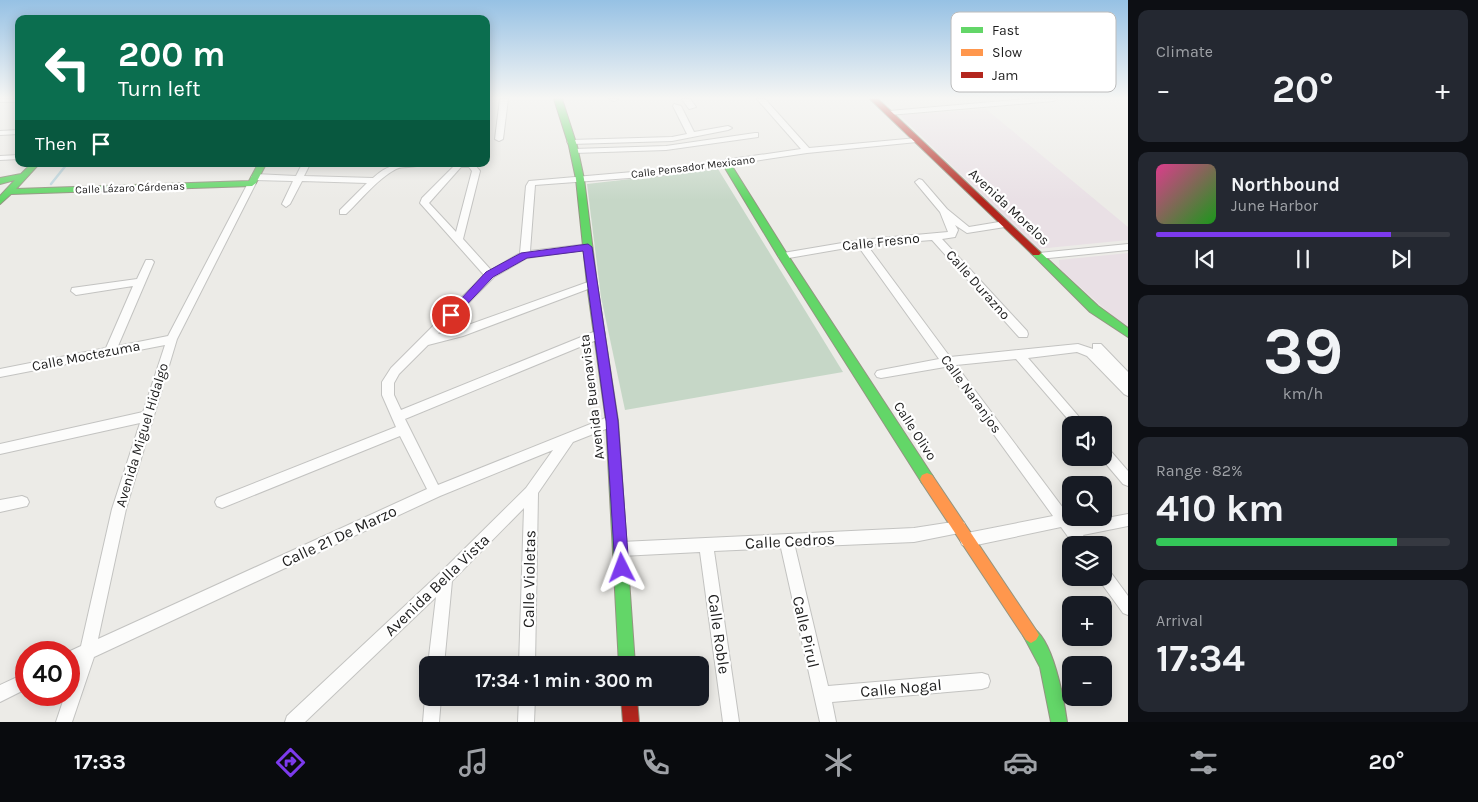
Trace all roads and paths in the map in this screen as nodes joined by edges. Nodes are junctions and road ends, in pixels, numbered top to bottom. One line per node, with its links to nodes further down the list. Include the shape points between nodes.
1 (500, 133): 8 (street)
2 (569, 133): 10 (street, Avenida Buenavista)
3 (703, 133): 6 (street)
4 (791, 133): 11 (street)
5 (909, 133): 9 (street, Avenida Morelos)
6 (691, 135): 10 (street)
7 (755, 135): 10 (street, via 666,148)
8 (499, 139)
9 (917, 140): 11 (street, Calle Pensador Mexicano); 33 (street, Avenida Morelos)
10 (573, 147): 23 (street, Avenida Buenavista)
11 (807, 151): 14 (street, Calle Pensador Mexicano)
12 (15, 157): 13 (street)
13 (0, 158)
14 (726, 164): 23 (street, Calle Pensador Mexicano); 40 (street, Calle Olivo)
15 (32, 167): 21 (street)
16 (260, 167): 24 (street, Avenida Miguel Hidalgo)
17 (304, 167): 22 (street)
18 (391, 167): 26 (street)
19 (457, 167): 35 (street, via 424,203)
20 (473, 167): 35 (street, via 476,170)
21 (22, 176): 25 (street); 28 (street)
22 (299, 178): 24 (street); 26 (street); 30 (street)
23 (580, 179): 37 (street, Avenida Buenavista); 39 (street, Calle Pensador Mexicano, via 536,182 530,186)
24 (253, 180): 28 (street, Calle Lázaro Cárdenas); 50 (street, Avenida Miguel Hidalgo)
25 (0, 181)
26 (375, 181): 32 (street)
27 (919, 182): 31 (street)
28 (8, 192): 29 (street)
29 (0, 201)
30 (286, 204)
31 (944, 211): 33 (street, via 967,230); 34 (street, Calle Fresno, via 953,233)
32 (343, 212)
33 (1005, 224): 41 (street, Avenida Morelos)
34 (934, 236): 36 (street, Calle Fresno); 49 (street, Calle Durazno)
35 (458, 240): 43 (street)
36 (860, 243): 40 (street, Calle Fresno); 55 (street, Calle Naranjos)
37 (588, 247): 39 (street); 45 (street, Avenida Buenavista)
38 (1128, 247): 41 (street)
39 (525, 255): 43 (street)
40 (783, 256): 77 (street, Calle Olivo)
41 (1039, 256): 47 (street, Avenida Morelos, via 1094,309)
42 (149, 262): 44 (street)
43 (490, 275): 51 (street)
44 (140, 282): 46 (street); 53 (street)
45 (592, 284): 48 (street, Avenida Buenavista); 51 (street, via 459,333)
46 (76, 291)
47 (1128, 333)
48 (600, 334): 62 (street, Avenida Buenavista); 63 (street)
49 (1023, 334)
50 (172, 339): 53 (street, Calle Moctezuma); 60 (street, Avenida Miguel Hidalgo)
51 (426, 341): 63 (street, via 388,382 388,395)
52 (1097, 347): 58 (street)
53 (110, 351): 56 (street, Calle Moctezuma)
54 (1018, 354): 55 (street); 59 (street, via 1085,350); 61 (street)
55 (947, 362): 57 (street); 73 (street, Calle Naranjos)
56 (0, 373)
57 (881, 374)
58 (1128, 379)
59 (1128, 391)
60 (148, 416): 65 (street); 85 (street, Avenida Miguel Hidalgo, via 120,509)
61 (1072, 416)
62 (612, 421): 64 (street, Calle 21 De Marzo); 81 (street, Avenida Buenavista)
63 (400, 423): 68 (street); 71 (street)
64 (569, 438): 68 (street, Calle 21 De Marzo); 69 (street, Avenida Bella Vista)
65 (0, 449)
66 (1112, 461): 67 (street)
67 (1128, 480)
68 (435, 492): 85 (street, Calle 21 De Marzo)
69 (531, 492): 82 (street, Avenida Bella Vista); 88 (street, Calle Violetas)
70 (22, 502): 72 (street)
71 (222, 502)
72 (0, 506)
73 (1062, 517)
74 (1128, 520): 75 (street)
75 (1112, 521)
76 (1062, 526): 78 (street)
77 (959, 527): 78 (street, Calle Olivo); 79 (street, Calle Cedros, via 914,535)
78 (967, 540): 104 (street, Calle Olivo, via 1041,650 1051,672)
79 (786, 541): 80 (street, Calle Cedros); 93 (street, Calle Pirul)
80 (706, 546): 81 (street, Calle Cedros); 102 (street, Calle Roble)
81 (621, 548): 89 (street, Avenida Buenavista)
82 (445, 578): 87 (street); 98 (street, Avenida Bella Vista)
83 (1112, 586): 84 (street)
84 (1128, 608)
85 (88, 651): 86 (street, Calle 21 De Marzo); 97 (street, Avenida Miguel Hidalgo)
86 (80, 655)
87 (437, 656)
88 (527, 656)
89 (627, 656)
90 (982, 681): 93 (street, Calle Nogal)
91 (15, 686): 92 (street)
92 (0, 694)
93 (821, 695): 103 (street, Calle Pirul)
94 (432, 706): 99 (street)
95 (527, 706): 100 (street)
96 (630, 706): 101 (street)
97 (64, 722)
98 (293, 722)
99 (430, 722)
100 (526, 722)
101 (631, 722)
102 (731, 722)
103 (828, 722)
104 (1059, 722)

